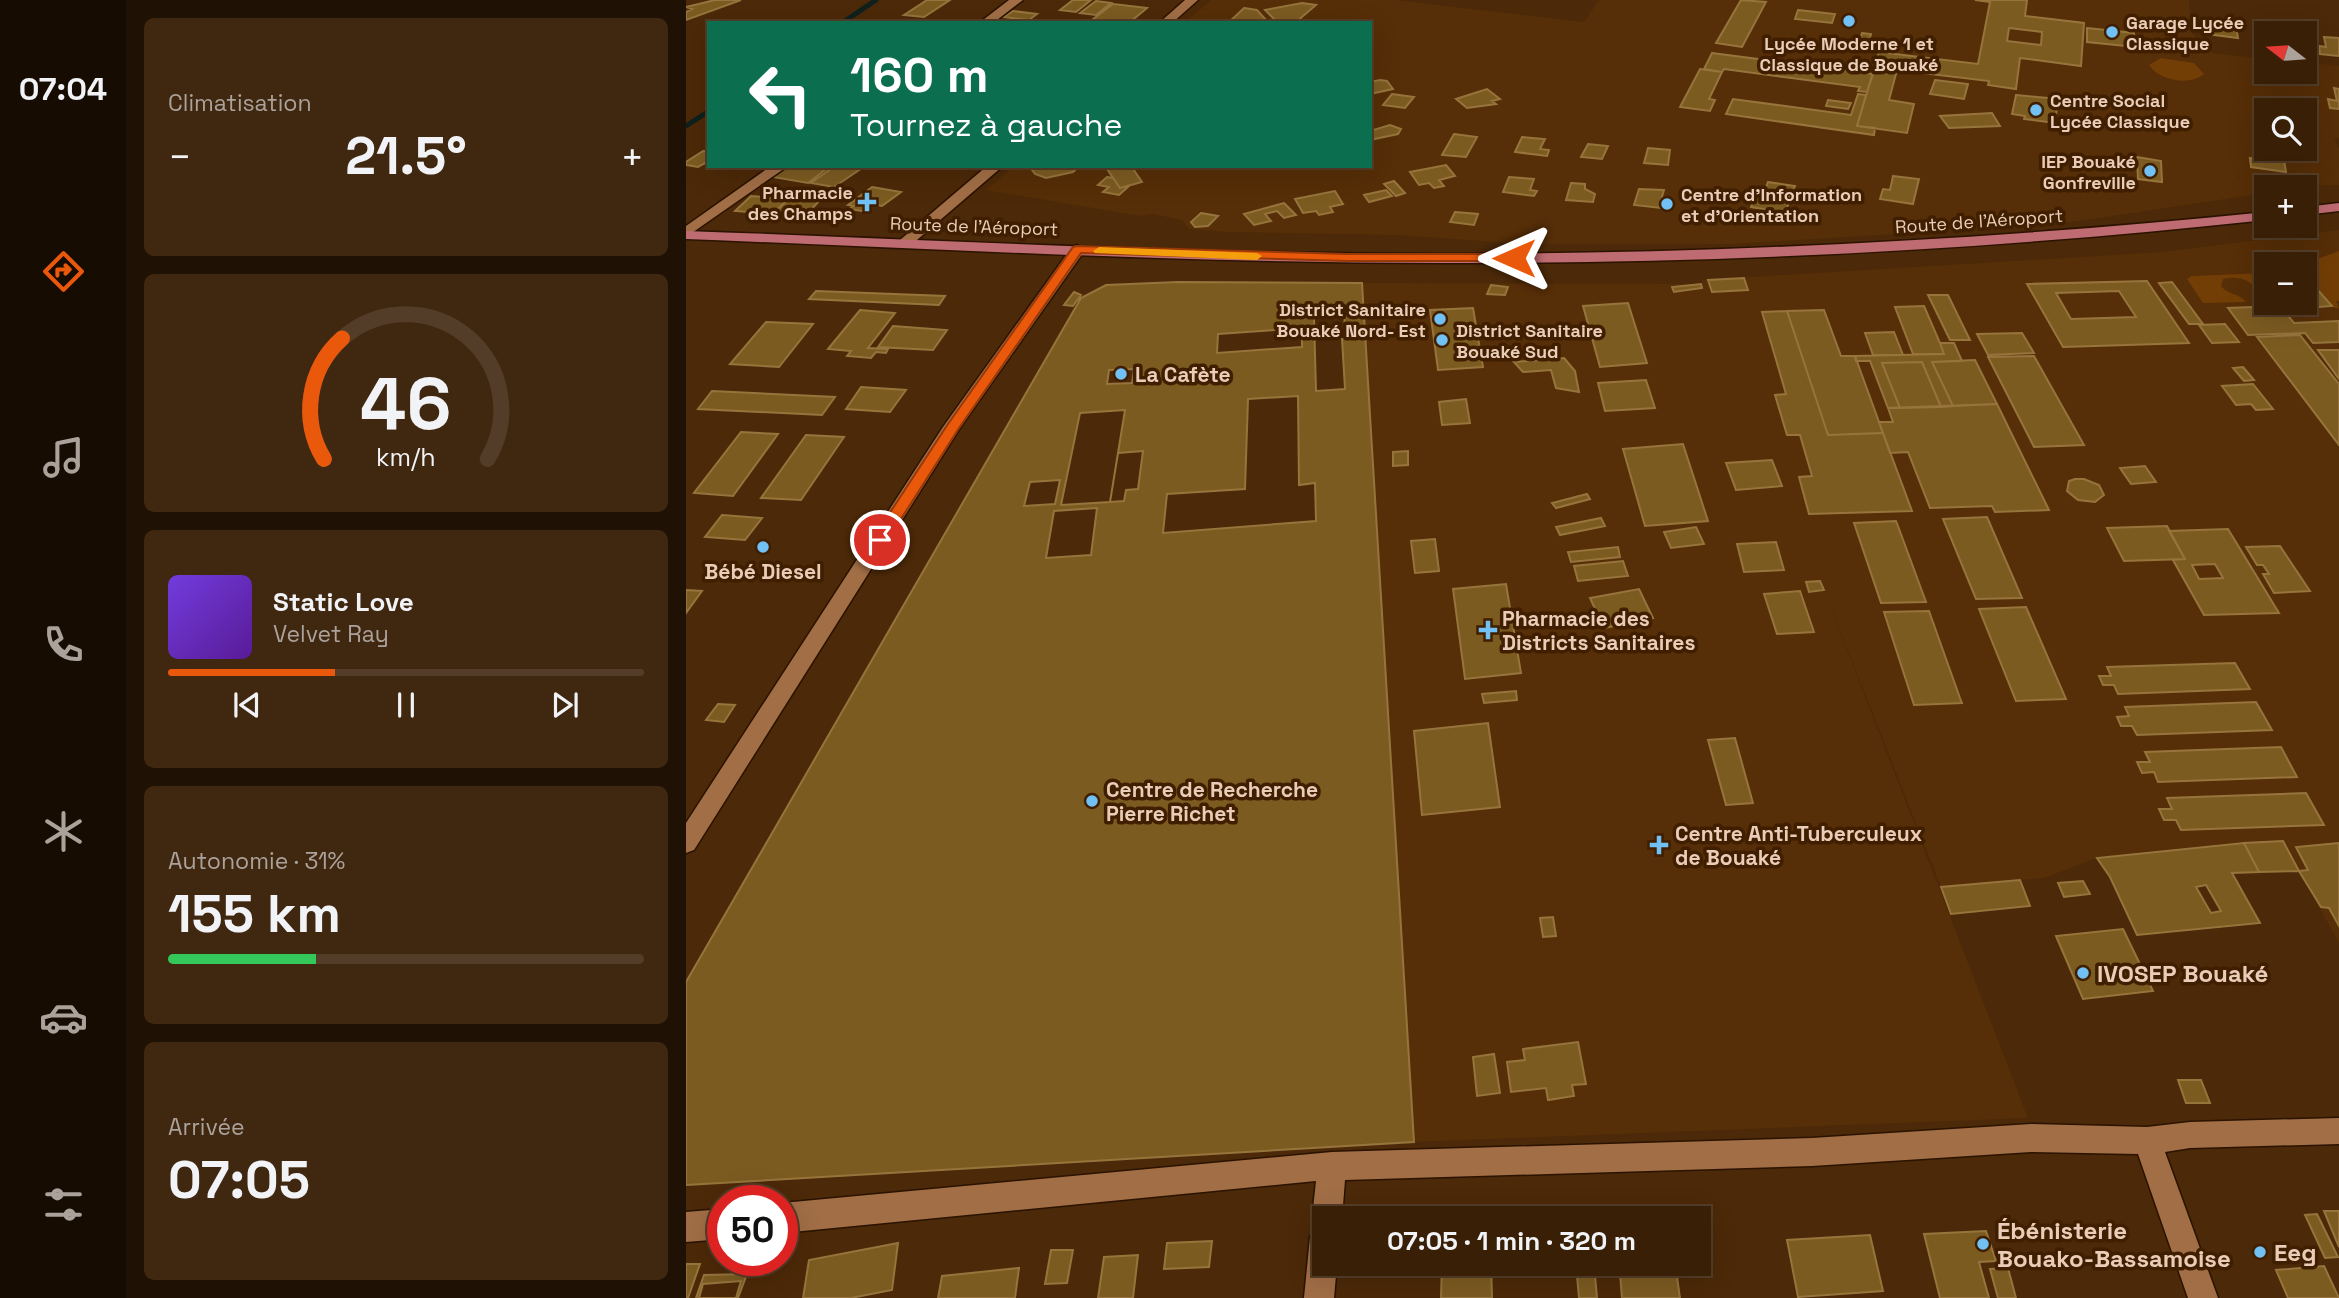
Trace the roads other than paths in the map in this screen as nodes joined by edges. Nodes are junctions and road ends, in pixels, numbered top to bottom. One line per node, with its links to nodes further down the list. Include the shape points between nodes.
1 (1017, 0): 3 (street)
2 (1192, 0): 4 (street)
3 (988, 21)
4 (1167, 21)
5 (778, 168): 10 (street)
6 (994, 168): 11 (street)
7 (2339, 207): 8 (main road)
8 (2317, 210)
9 (2254, 217): 12 (main road, Route de l'Aéroport, via 2066,235 1737,254 1347,258)
10 (686, 234): 11 (main road, Route de l'Aéroport)
11 (905, 243): 12 (main road, Route de l'Aéroport)
12 (1077, 250): 13 (street, via 952,427)
13 (686, 843)
14 (2339, 1131): 15 (street, via 2190,1135)
15 (2147, 1141): 16 (street, via 2031,1138 1812,1152); 23 (street)
16 (1332, 1166): 17 (street); 18 (street)
17 (1327, 1206)
18 (798, 1216)
19 (707, 1225): 20 (street)
20 (686, 1227)
21 (1321, 1276): 22 (street)
22 (1319, 1298)
23 (2203, 1298)

